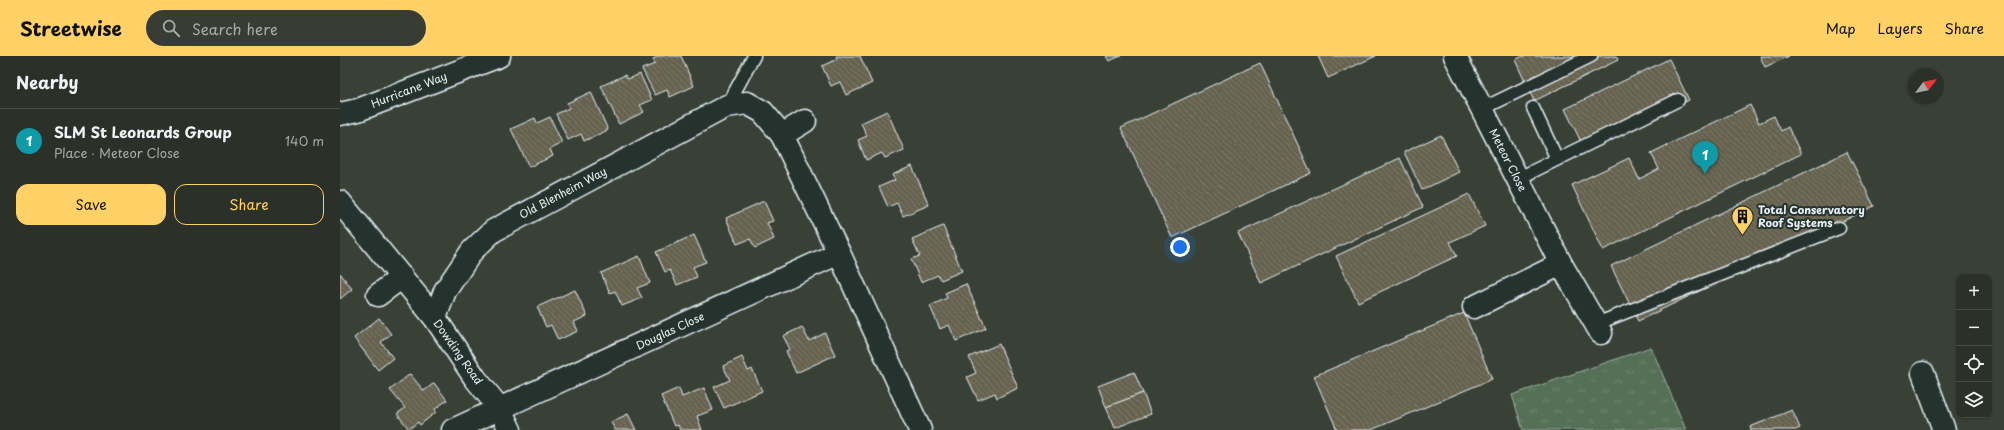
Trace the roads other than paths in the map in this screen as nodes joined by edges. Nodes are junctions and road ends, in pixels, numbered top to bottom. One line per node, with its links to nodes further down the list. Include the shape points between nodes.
1 (499, 56): 5 (street, Hurricane Way)
2 (754, 56): 7 (lane)
3 (1455, 56): 9 (street, Meteor Close)
4 (1591, 56): 9 (lane)
5 (463, 62): 10 (street, Hurricane Way, via 358,110)
6 (1678, 100): 13 (lane)
7 (727, 106): 12 (street, via 748,104 763,112); 22 (street, Old Blenheim Way, via 493,231 472,251 444,291)
8 (1533, 108): 13 (lane)
9 (1482, 109): 14 (street, Meteor Close)
10 (340, 114)
11 (805, 121): 12 (street)
12 (782, 134): 17 (street)
13 (1557, 159): 14 (lane)
14 (1517, 179): 18 (street, Meteor Close)
15 (340, 202): 19 (street, Dowding Road)
16 (1839, 228): 23 (lane)
17 (839, 253): 25 (street, Douglas Close); 28 (street)
18 (1561, 264): 21 (street); 23 (street, Meteor Close)
19 (402, 277): 20 (street); 22 (street, Dowding Road)
20 (378, 295)
21 (1474, 307)
22 (435, 318): 25 (street, Dowding Road, via 475,378)
23 (1598, 328)
24 (1923, 373): 29 (street)
25 (500, 409): 26 (street, Douglas Close); 27 (street, Dowding Road)
26 (453, 430)
27 (510, 430)
28 (920, 430)
29 (1944, 430)

